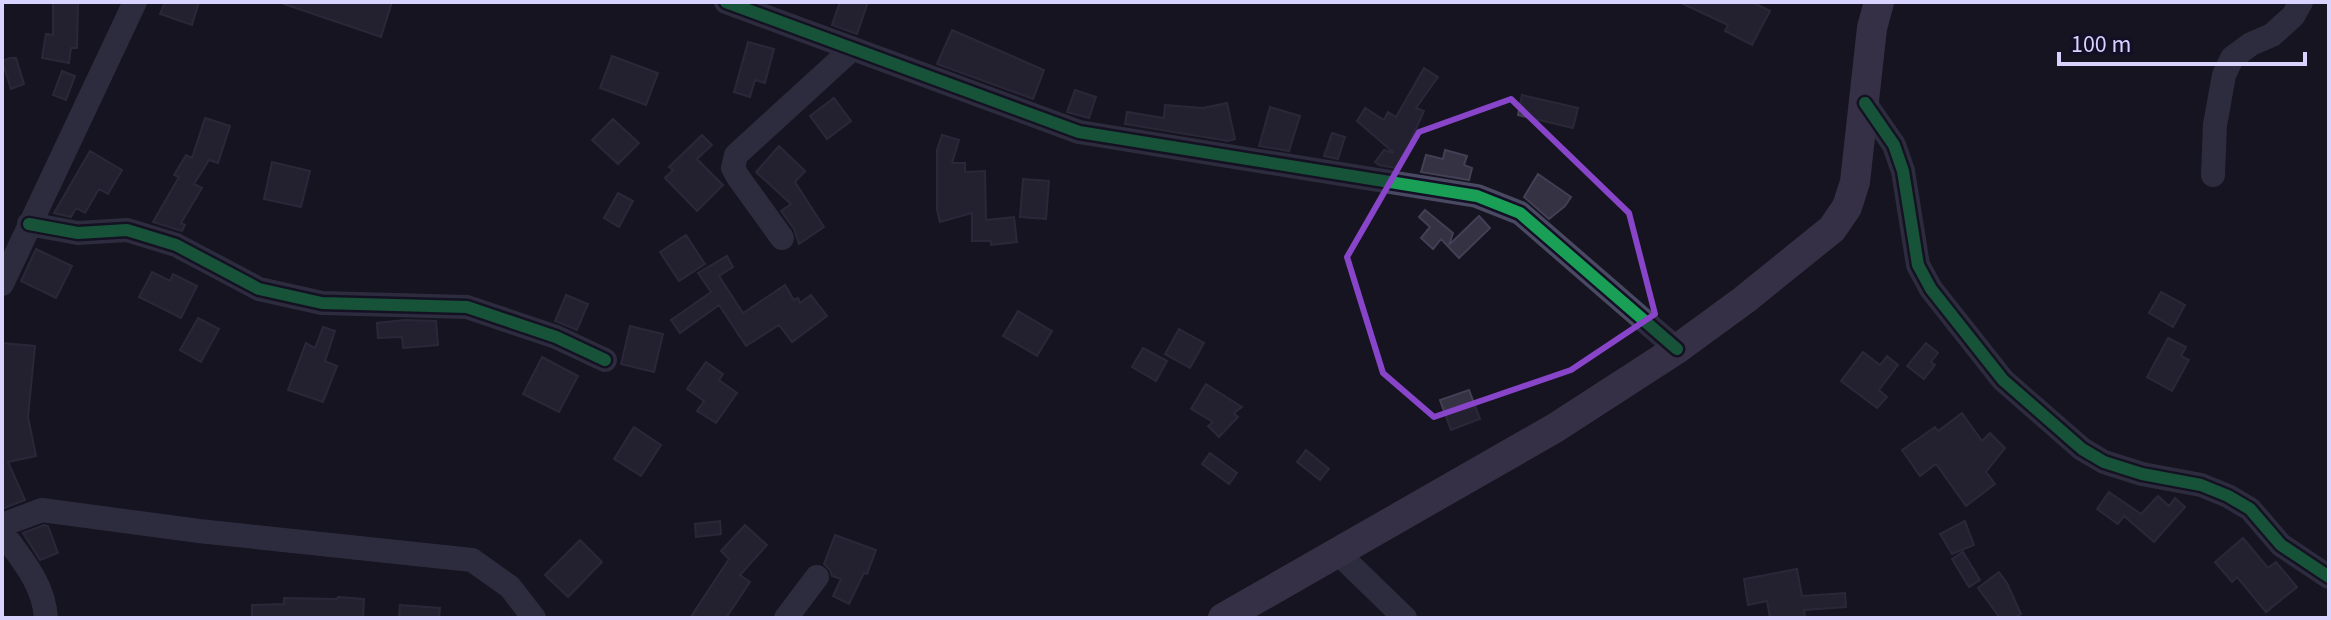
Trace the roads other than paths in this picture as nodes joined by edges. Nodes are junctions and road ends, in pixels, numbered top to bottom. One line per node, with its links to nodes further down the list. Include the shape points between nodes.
1 (135, 2): 8 (street)
2 (726, 2): 5 (street)
3 (2301, 2): 7 (street, via 2272,35 2232,58 2215,125)
4 (1878, 3): 6 (main road)
5 (852, 49): 9 (street, via 736,155 733,168); 11 (street, via 1079,132 1477,196 1520,213)
6 (1865, 103): 11 (main road, via 1855,182 1841,219); 17 (street, via 1894,145 1903,171 1918,265 2003,380 2082,449 2104,462 2228,496 2250,509 2281,545)
7 (2213, 175)
8 (29, 224): 10 (street); 12 (street, via 78,233 127,230 176,245 259,289 322,303 467,307)
9 (782, 238)
10 (2, 284)
11 (1677, 349): 15 (main road, via 1555,428)
12 (605, 360)
13 (2, 525): 19 (street, via 42,510 472,560 510,587)
14 (2, 532): 18 (street, via 31,571)
15 (1338, 553): 21 (main road); 22 (street)
16 (817, 577): 20 (street)
17 (2329, 577)
18 (46, 618)
19 (534, 618)
20 (786, 618)
21 (1223, 618)
22 (1405, 618)

